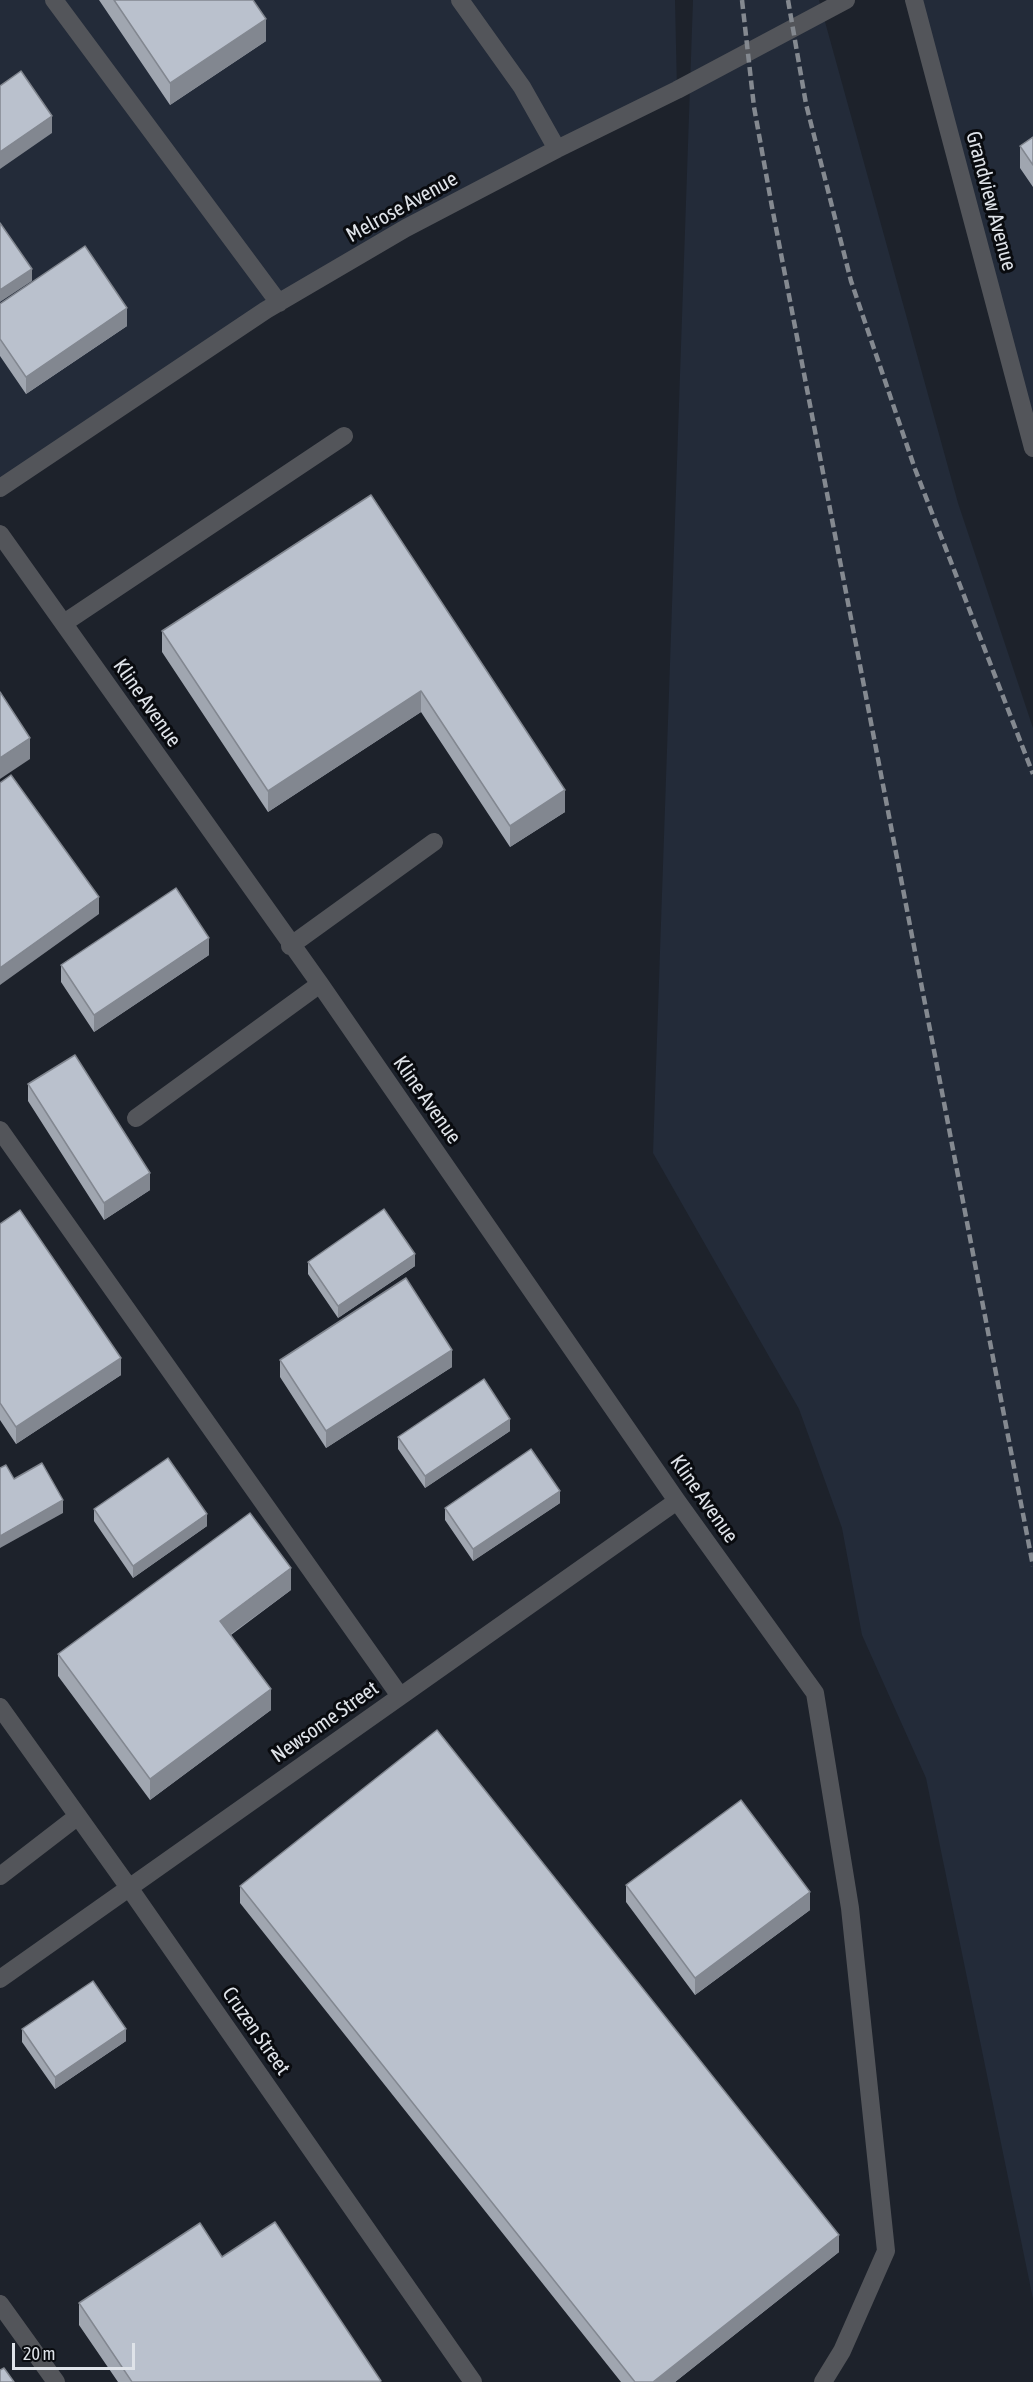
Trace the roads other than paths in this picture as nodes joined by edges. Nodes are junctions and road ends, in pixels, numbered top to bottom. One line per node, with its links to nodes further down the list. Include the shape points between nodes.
1 (54, 0): 6 (street)
2 (460, 0): 5 (street, via 522,87)
3 (846, 0): 5 (street, Melrose Avenue)
4 (914, 0): 8 (street, Grandview Avenue)
5 (557, 149): 6 (street, Melrose Avenue, via 406,228)
6 (279, 303): 9 (street, Melrose Avenue)
7 (344, 436): 11 (street)
8 (1033, 448)
9 (0, 488)
10 (0, 534): 11 (street, Kline Avenue)
11 (64, 623): 13 (street, Kline Avenue)
12 (434, 842): 13 (street)
13 (290, 946): 14 (street, Kline Avenue)
14 (320, 984): 15 (street); 17 (street, Kline Avenue)
15 (136, 1118)
16 (0, 1130): 18 (street)
17 (677, 1501): 18 (street, Newsome Street); 27 (street, Kline Avenue, via 815,1693 850,1908 886,2251 842,2351)
18 (400, 1696): 22 (street, Newsome Street)
19 (0, 1707): 20 (street, Cruzen Street)
20 (78, 1816): 21 (street); 22 (street, Cruzen Street)
21 (0, 1876)
22 (130, 1889): 23 (street, Newsome Street); 26 (street, Cruzen Street)
23 (0, 1979)
24 (0, 2304): 25 (street)
25 (56, 2382)
26 (473, 2382)
27 (823, 2382)

